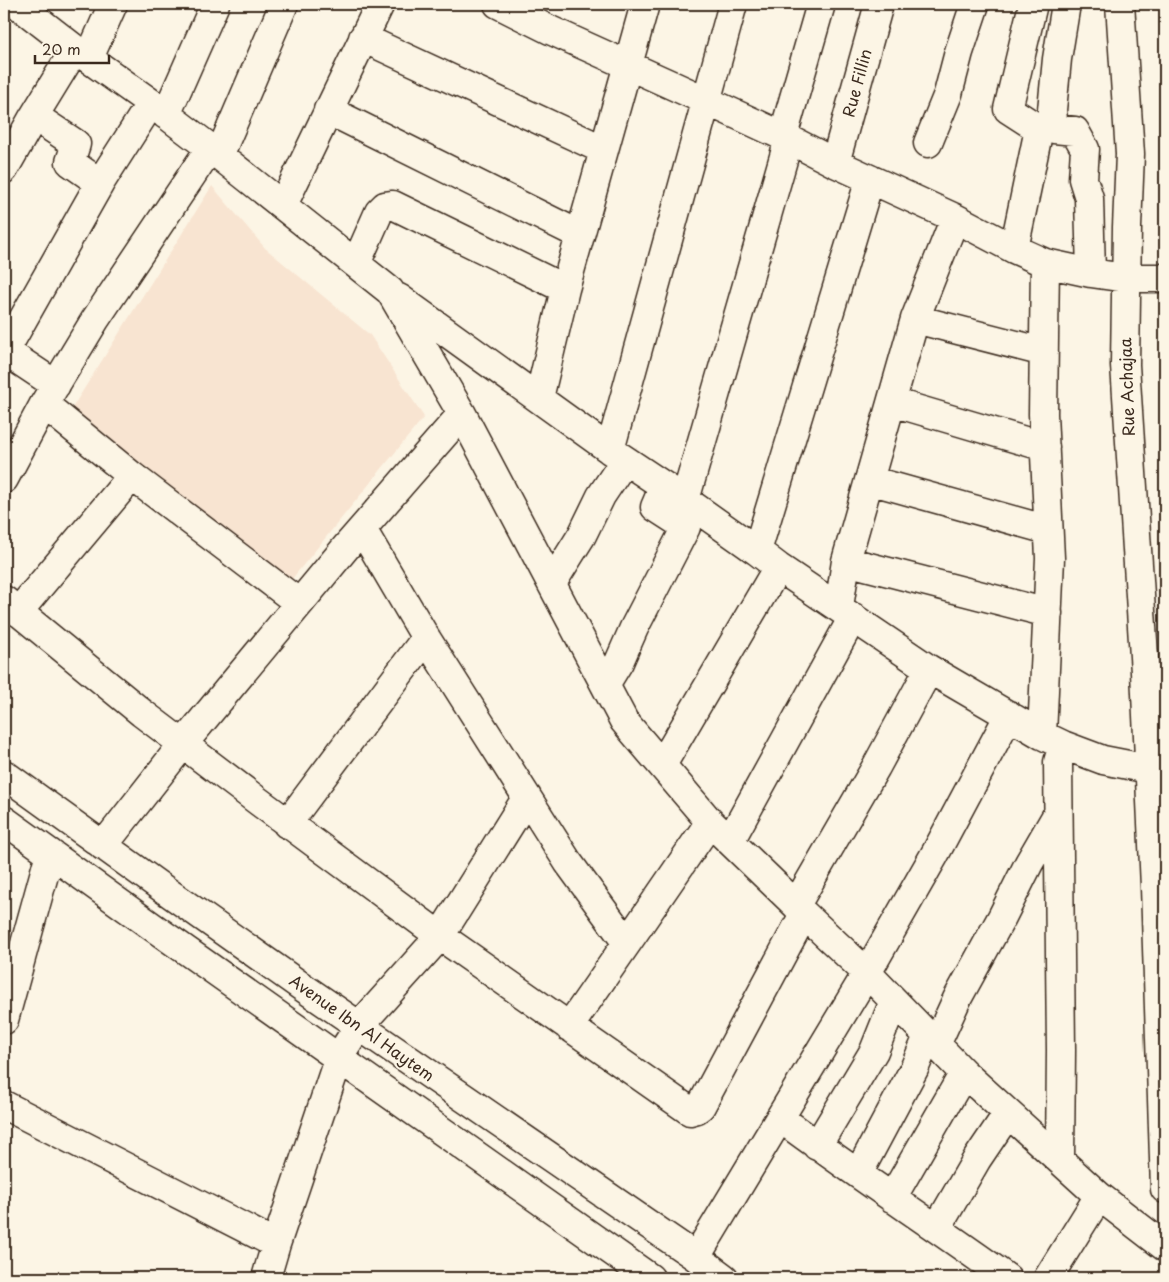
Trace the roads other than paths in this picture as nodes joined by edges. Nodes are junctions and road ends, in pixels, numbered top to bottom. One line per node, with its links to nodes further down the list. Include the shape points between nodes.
1 (19, 4): 16 (street)
2 (113, 4): 16 (street)
3 (215, 4): 19 (street)
4 (284, 4): 25 (street)
5 (380, 4): 15 (street)
6 (498, 4): 17 (street)
7 (645, 4): 17 (street)
8 (733, 4): 18 (street)
9 (821, 4): 22 (street)
10 (879, 4): 26 (street, Rue Fillin)
11 (975, 4): 23 (street, via 948,94)
12 (1033, 4): 33 (street, via 1008,109 1039,130)
13 (1066, 4): 36 (street, via 1052,110 1054,129 1075,131 1085,149 1083,179 1089,198)
14 (1120, 4): 37 (street, Rue Achajaa, via 1130,154)
15 (363, 38): 20 (street); 24 (street)
16 (82, 53): 19 (street); 21 (street)
17 (628, 65): 18 (street); 24 (street)
18 (707, 101): 22 (street); 49 (street)
19 (159, 109): 25 (street); 29 (street)
20 (328, 110): 30 (street); 32 (street)
21 (34, 116): 27 (street); 29 (street, via 76,144 70,162)
22 (786, 138): 26 (street); 53 (street)
23 (928, 143)
24 (604, 150): 32 (street)
25 (215, 152): 30 (street); 44 (street, via 95,320)
26 (835, 163): 28 (street)
27 (4, 169)
28 (870, 179): 31 (street); 56 (street)
29 (100, 183): 42 (street)
30 (282, 205): 35 (street)
31 (955, 218): 33 (street); 41 (street)
32 (580, 235): 39 (street)
33 (1014, 249): 34 (street)
34 (1045, 263): 36 (street); 43 (street)
35 (356, 264): 39 (street, via 379,212 385,206 393,205); 40 (street)
36 (1091, 273): 37 (street)
37 (1126, 278): 38 (street); 70 (street, Rue Achajaa, via 1125,365 1145,672)
38 (1165, 278)
39 (565, 289): 45 (street)
40 (390, 291): 45 (street); 47 (street)
41 (915, 319): 43 (street); 46 (street)
42 (4, 352): 44 (street)
43 (1044, 352): 48 (street)
44 (50, 394): 50 (street); 51 (street)
45 (539, 398): 49 (street)
46 (892, 402): 48 (street); 52 (street)
47 (462, 414): 54 (street); 58 (street)
48 (1045, 447): 55 (street)
49 (618, 455): 53 (street); 58 (street, via 582,535)
50 (132, 476): 59 (street); 60 (street)
51 (4, 479)
52 (869, 480): 55 (street); 57 (street)
53 (674, 493): 56 (street); 65 (street, via 655,507 686,527)
54 (362, 529): 59 (street); 63 (street)
55 (1048, 530): 62 (street)
56 (767, 559): 61 (street); 69 (street)
57 (846, 561): 61 (street); 62 (street)
58 (552, 583): 65 (street)
59 (299, 603): 68 (street)
60 (11, 606): 68 (street)
61 (846, 612): 64 (street); 77 (street)
62 (1048, 613): 67 (street)
63 (426, 638): 72 (street); 76 (street)
64 (929, 669): 66 (street); 81 (street)
65 (606, 686): 69 (street, via 624,721)
66 (1009, 715): 67 (street); 84 (street, via 935,854)
67 (1052, 740): 70 (street, via 1103,760); 73 (street, via 1058,762)
68 (183, 744): 76 (street); 78 (street)
69 (662, 765): 75 (street)
70 (1157, 769): 80 (street, Rue Achajaa)
71 (4, 774): 78 (street, Avenue Ibn Al Haytem)
72 (527, 797): 82 (street); 83 (street, via 568,862)
73 (1058, 812): 90 (street); 98 (street)
74 (4, 820): 79 (street)
75 (710, 822): 77 (street); 83 (street)
76 (288, 824): 82 (street)
77 (730, 841): 81 (street)
78 (103, 846): 88 (street, Avenue Ibn Al Haytem)
79 (50, 853): 87 (street); 91 (street)
80 (1160, 887): 85 (street, Rue Achajaa)
81 (800, 910): 84 (street); 89 (street, via 710,1091 697,1109 690,1111)
82 (440, 936): 88 (street); 89 (street)
83 (628, 943): 89 (street)
84 (866, 973): 86 (street); 95 (street)
85 (1162, 985): 97 (street, Rue Achajaa)
86 (894, 1001): 90 (street); 96 (street, via 874,1051)
87 (4, 1020)
88 (360, 1026): 91 (street); 106 (street, Avenue Ibn Al Haytem)
89 (569, 1027)
90 (932, 1040): 92 (street); 99 (street)
91 (339, 1057): 104 (street); 108 (street)
92 (964, 1072): 94 (street); 102 (street)
93 (4, 1105): 104 (street)
94 (1008, 1113): 98 (street); 103 (street)
95 (780, 1118): 96 (street); 106 (street)
96 (817, 1146): 99 (street)
97 (1164, 1146): 100 (street, Rue Achajaa)
98 (1060, 1159): 101 (street)
99 (858, 1174): 102 (street)
100 (1165, 1189)
101 (1099, 1196): 105 (street); 111 (street)
102 (892, 1198): 103 (street)
103 (937, 1228): 110 (street)
104 (276, 1244): 107 (street)
105 (1165, 1248)
106 (696, 1257): 109 (street, Avenue Ibn Al Haytem)
107 (266, 1278)
108 (650, 1278)
109 (724, 1278)
110 (1007, 1278)
111 (1048, 1278)

